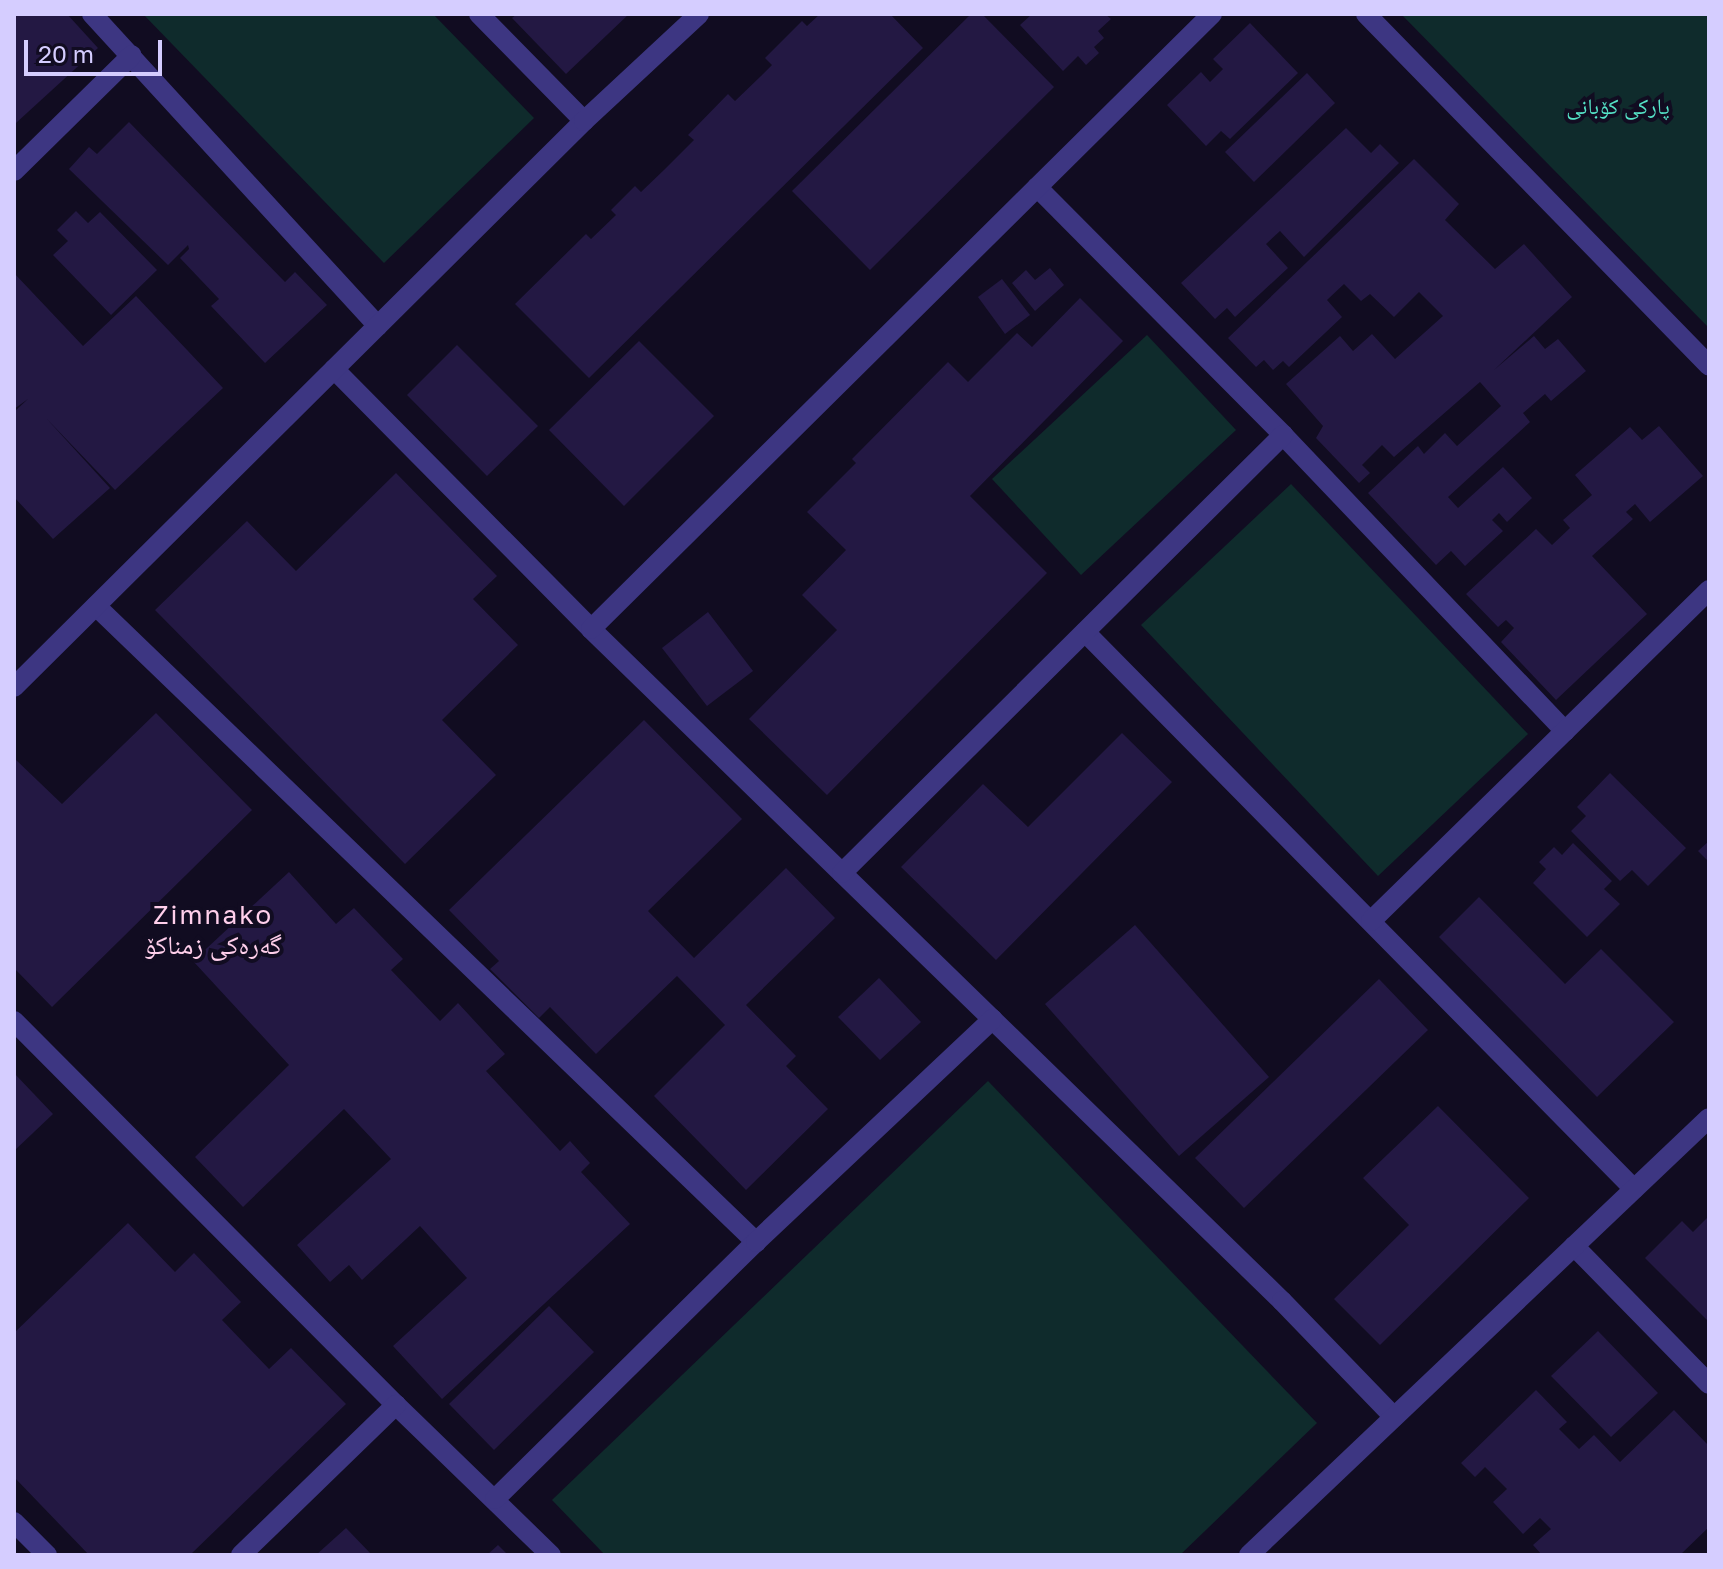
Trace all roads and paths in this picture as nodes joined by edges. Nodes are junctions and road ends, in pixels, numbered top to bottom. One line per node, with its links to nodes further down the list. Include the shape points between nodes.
1 (92, 14): 6 (street)
2 (479, 14): 7 (street)
3 (699, 14): 7 (street)
4 (1212, 14): 9 (street)
5 (1366, 14): 11 (street)
6 (132, 55): 8 (street); 10 (street)
7 (584, 121): 10 (street)
8 (14, 171)
9 (1037, 187): 13 (street); 16 (street)
10 (378, 326): 12 (street)
11 (1709, 365)
12 (334, 369): 15 (street); 16 (street)
13 (1283, 435): 17 (street); 19 (street)
14 (1709, 590): 19 (street)
15 (96, 606): 18 (street); 26 (street)
16 (591, 629): 20 (street)
17 (1085, 632): 20 (street); 21 (street)
18 (14, 687)
19 (1565, 731): 21 (street)
20 (842, 873): 22 (street)
21 (1371, 921): 25 (street)
22 (993, 1019): 26 (street); 30 (street)
23 (14, 1021): 29 (street)
24 (1709, 1118): 25 (street)
25 (1634, 1189): 27 (street)
26 (756, 1242): 31 (street)
27 (1574, 1246): 28 (street); 30 (street)
28 (1709, 1384)
29 (396, 1405): 31 (street); 34 (street)
30 (1394, 1417): 36 (street)
31 (495, 1499): 35 (street)
32 (14, 1522): 33 (street)
33 (47, 1555)
34 (241, 1555)
35 (551, 1555)
36 (1249, 1555)

